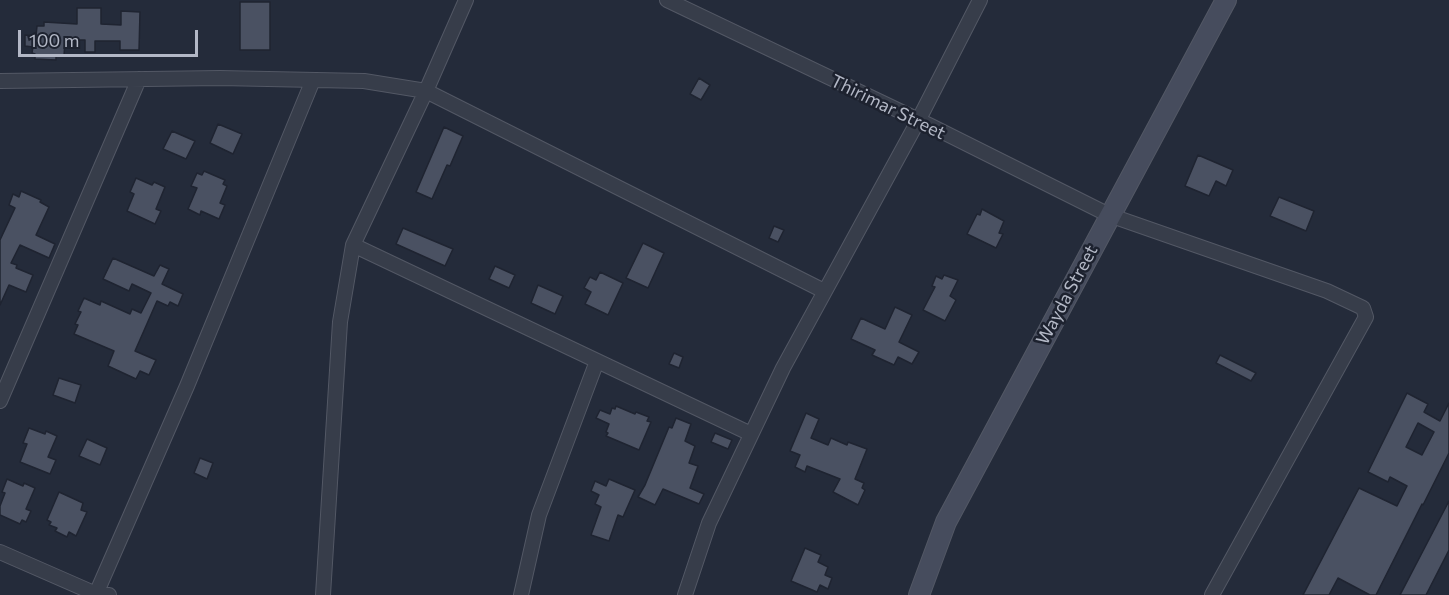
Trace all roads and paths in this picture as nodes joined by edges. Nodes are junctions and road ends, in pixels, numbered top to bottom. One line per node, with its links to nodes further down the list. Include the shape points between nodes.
1 (466, 0): 8 (street)
2 (667, 0): 9 (street, Thirimar Street)
3 (980, 0): 9 (street)
4 (1226, 0): 10 (street, Wayda Street)
5 (139, 80): 6 (street); 7 (street); 14 (street)
6 (313, 80): 8 (street, via 363,81); 17 (street)
7 (0, 81)
8 (426, 91): 11 (street); 12 (street)
9 (918, 121): 10 (street, Thirimar Street); 12 (street)
10 (1109, 216): 21 (street, Wayda Street, via 946,522); 22 (street, Thirimar Street, via 1327,291 1363,308 1365,317)
11 (353, 245): 13 (street); 18 (street, via 340,322)
12 (824, 291): 15 (street)
13 (597, 361): 15 (street); 19 (street, via 539,515)
14 (0, 401)
15 (751, 434): 20 (street, via 709,523)
16 (0, 552): 17 (street)
17 (103, 595)
18 (323, 595)
19 (521, 595)
20 (685, 595)
21 (919, 595)
22 (1212, 595)

